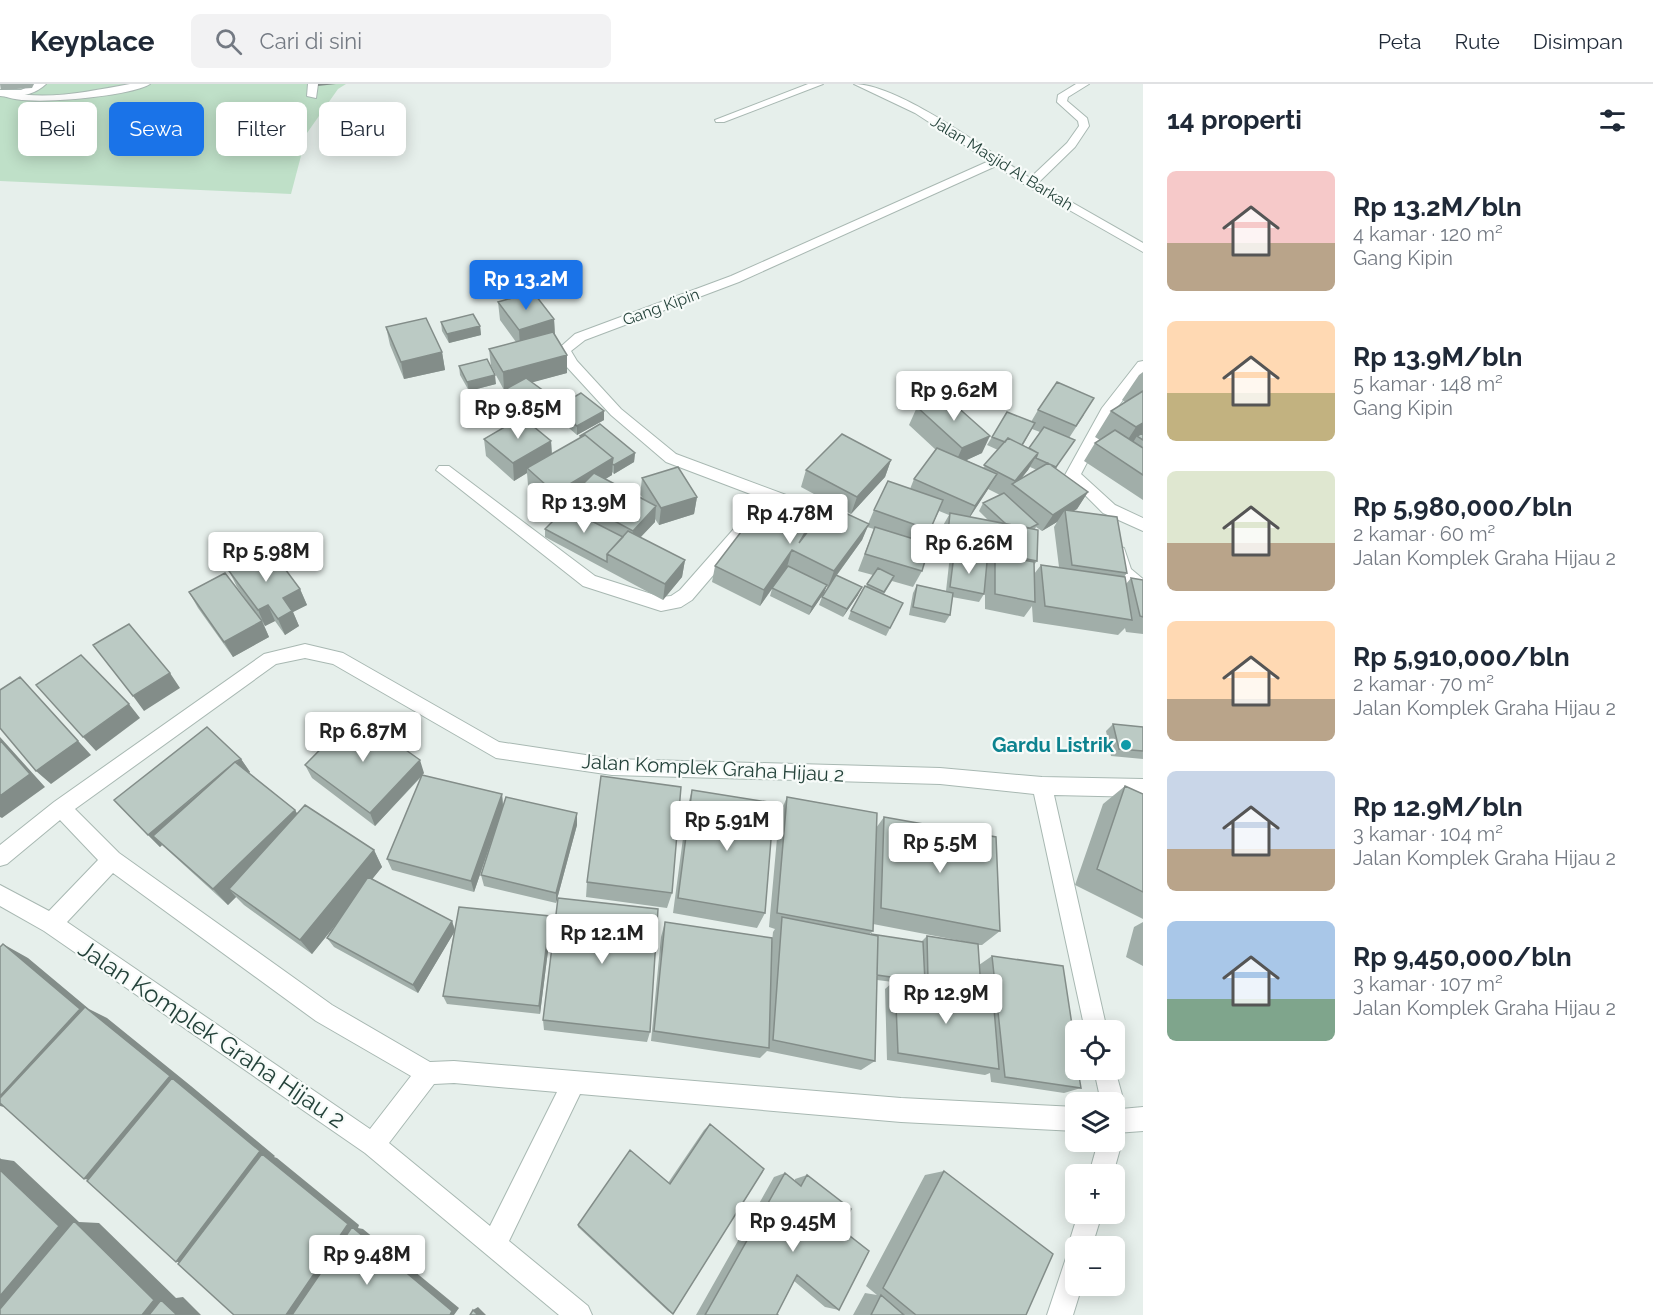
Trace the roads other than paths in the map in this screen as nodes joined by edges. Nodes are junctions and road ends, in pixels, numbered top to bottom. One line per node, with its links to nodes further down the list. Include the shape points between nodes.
1 (41, 84): 7 (street)
2 (145, 84): 7 (street, via 17,99)
3 (312, 84): 8 (street)
4 (818, 84): 9 (street)
5 (859, 84): 10 (street, Jalan Masjid Al Barkah, via 919,111)
6 (1084, 84): 11 (street, via 1063,95 1062,102 1083,120 1084,126 1071,145)
7 (4, 94)
8 (312, 96)
9 (720, 120)
10 (997, 162): 11 (street, Jalan Masjid Al Barkah); 15 (street, Gang Kipin, via 746,274 580,337 564,350 616,412 671,458)
11 (1031, 184): 12 (street, Jalan Masjid Al Barkah)
12 (1143, 248)
13 (1143, 365): 16 (street, via 1107,411 1073,475)
14 (444, 470): 15 (street, via 589,581 662,604 686,595)
15 (772, 496): 17 (street, Gang Kipin)
16 (1109, 509): 18 (street); 19 (street, via 1123,574)
17 (816, 512)
18 (1143, 525)
19 (1143, 586)
20 (1042, 786): 21 (street, Jalan Komplek Graha Hijau 2); 22 (street, Jalan Komplek Graha Hijau 2, via 940,776 612,767 496,750 337,658 305,651 270,659); 27 (street)
21 (1143, 788)
22 (61, 808): 23 (street, Jalan Komplek Graha Hijau 2); 24 (street)
23 (0, 857)
24 (112, 860): 26 (street); 28 (street, via 324,1013)
25 (0, 896): 26 (street, Jalan Komplek Graha Hijau 2)
26 (51, 924): 33 (street, Jalan Komplek Graha Hijau 2)
27 (1094, 1020)
28 (428, 1073): 29 (street); 33 (street)
29 (574, 1082): 30 (street, via 901,1110); 34 (street)
30 (1065, 1118)
31 (1143, 1119): 32 (street)
32 (1125, 1120)
33 (373, 1145): 34 (street, Jalan Komplek Graha Hijau 2)
34 (494, 1244): 36 (street, Jalan Komplek Graha Hijau 2)
35 (1066, 1296): 37 (street)
36 (579, 1315)
37 (1060, 1315)

